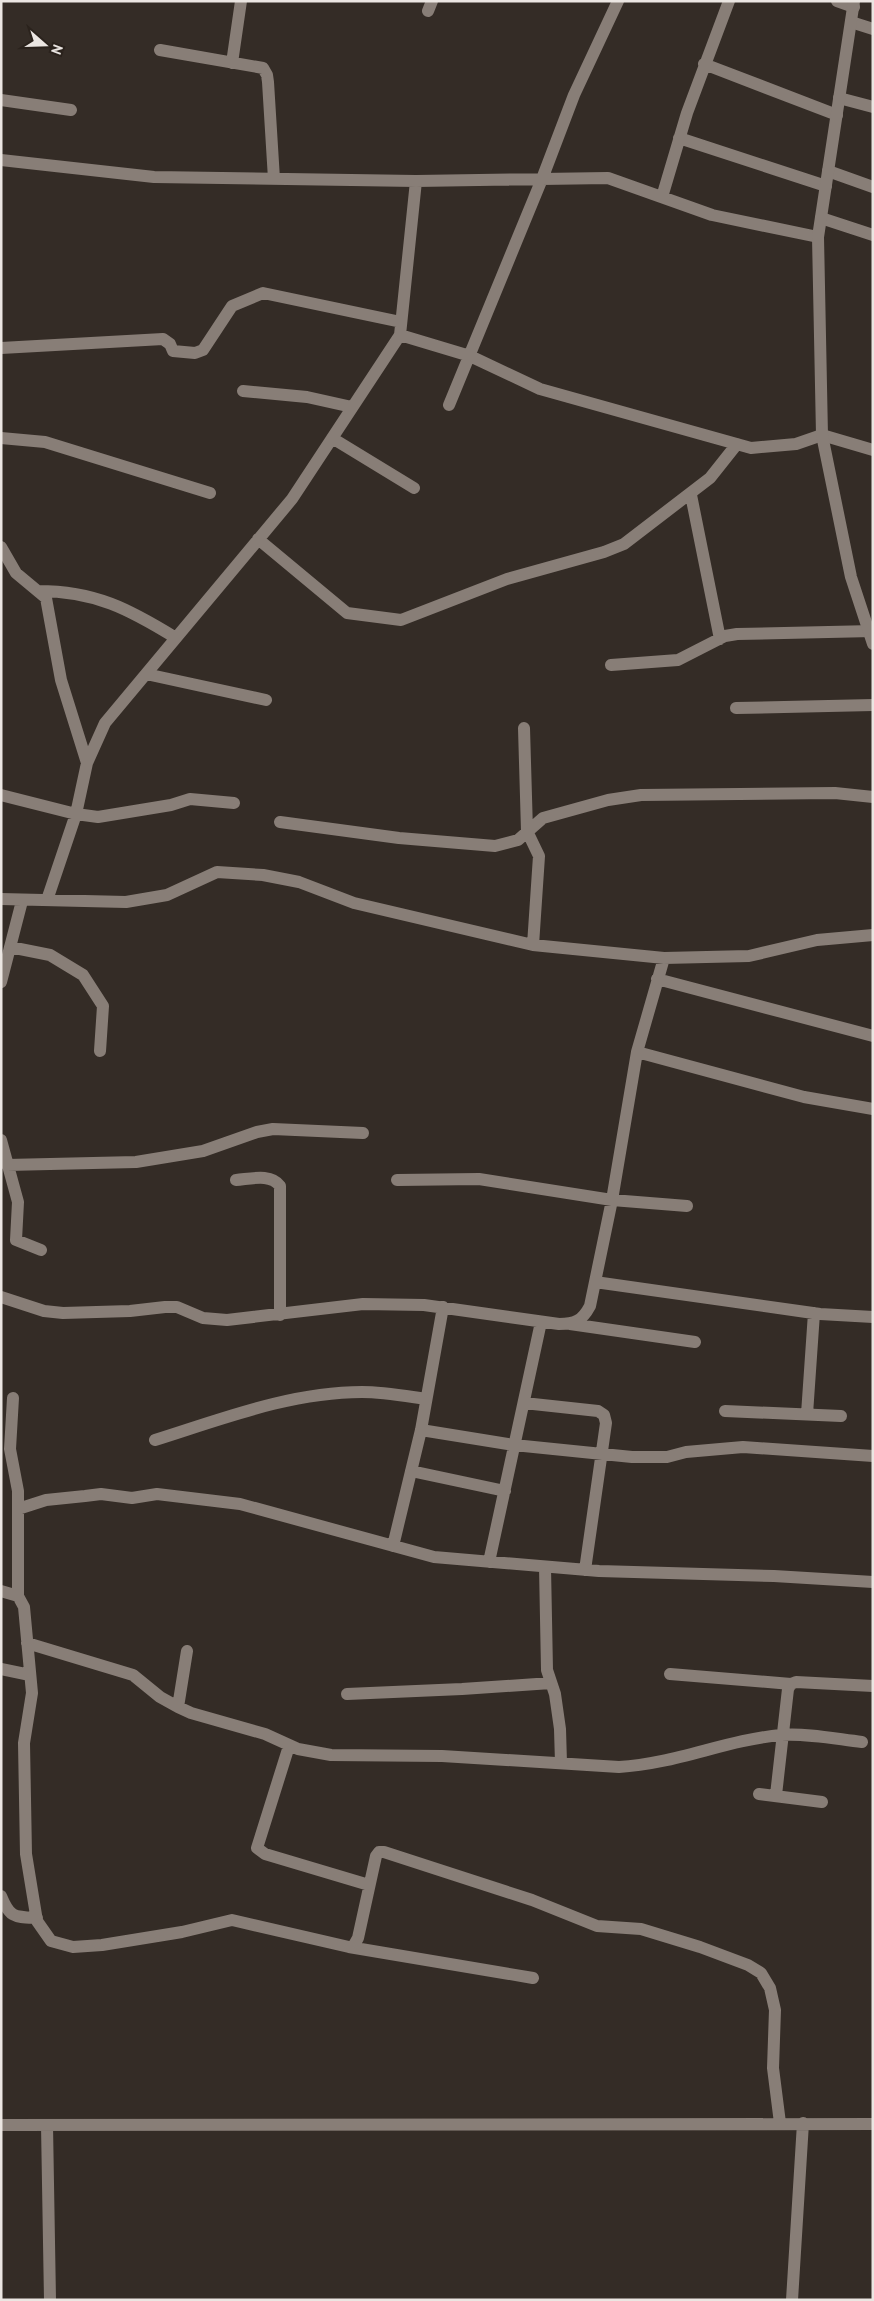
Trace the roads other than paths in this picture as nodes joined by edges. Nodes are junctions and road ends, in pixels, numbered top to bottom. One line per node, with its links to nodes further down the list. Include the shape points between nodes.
1 (241, 1): 9 (street)
2 (618, 1): 20 (street, via 574,95)
3 (729, 1): 10 (street)
4 (837, 1): 5 (street)
5 (854, 4): 6 (street)
6 (851, 22): 7 (street); 11 (street)
7 (873, 29)
8 (160, 50): 9 (street)
9 (232, 63): 19 (street, via 263,68 267,75)
10 (704, 64): 15 (street); 16 (street)
11 (840, 98): 13 (street); 15 (street)
12 (1, 100): 14 (street)
13 (873, 107)
14 (71, 110)
15 (837, 115): 18 (street)
16 (679, 138): 22 (street); 24 (street)
17 (1, 160): 19 (street, via 154,177)
18 (828, 171): 22 (street); 23 (street)
19 (274, 179): 21 (street)
20 (542, 179): 21 (street); 24 (street, via 608,178); 31 (street)
21 (416, 181): 28 (street)
22 (826, 186): 25 (street)
23 (873, 187)
24 (662, 197): 27 (street, via 712,215)
25 (821, 218): 26 (street); 27 (street)
26 (873, 235)
27 (818, 237): 35 (street)
28 (401, 322): 29 (street); 30 (street, via 263,293 232,306 203,350 195,353 173,351 163,339)
29 (400, 335): 31 (street); 34 (street)
30 (1, 348)
31 (470, 356): 33 (street); 38 (street, via 540,389)
32 (243, 391): 34 (street)
33 (449, 404)
34 (352, 407): 37 (street)
35 (822, 435): 38 (street, via 796,444 751,448); 39 (street); 47 (street, via 851,577)
36 (1, 438): 41 (street, via 45,442)
37 (332, 438): 40 (street); 43 (street, via 292,499)
38 (737, 444): 42 (street, via 710,478)
39 (873, 450)
40 (414, 488)
41 (210, 493)
42 (691, 495): 43 (street, via 624,544 507,578 402,620 347,613); 49 (street)
43 (258, 539): 48 (street)
44 (1, 547): 45 (street)
45 (6, 568): 46 (street)
46 (38, 591): 48 (street, via 65,591 110,602); 57 (street, via 46,598 61,680)
47 (871, 631): 49 (street, via 737,634); 50 (street)
48 (176, 638): 52 (street)
49 (720, 639): 51 (street, via 678,660)
50 (873, 644)
51 (611, 665)
52 (146, 674): 53 (street); 57 (street, via 105,723)
53 (266, 700)
54 (873, 705): 55 (street)
55 (736, 708)
56 (524, 728): 63 (street)
57 (87, 763): 61 (street)
58 (1, 795): 61 (street)
59 (873, 797): 63 (street, via 834,793 641,795 608,800 543,818)
60 (234, 803): 61 (street, via 190,799 98,817)
61 (76, 814): 65 (street)
62 (280, 822): 63 (street, via 399,838 495,846 518,840)
63 (527, 831): 68 (street, via 539,856)
64 (1, 899): 66 (street)
65 (47, 900): 66 (street); 68 (street, via 145,900 167,896 217,872 263,875 299,882 354,904)
66 (22, 901): 69 (street)
67 (873, 935): 70 (street, via 818,940 749,956)
68 (534, 945): 70 (street)
69 (10, 947): 72 (street); 74 (street, via 50,955 83,975 103,1006)
70 (664, 958): 71 (street)
71 (657, 979): 73 (street); 75 (street)
72 (1, 982)
73 (873, 1036)
74 (100, 1051)
75 (637, 1052): 76 (street, via 804,1097); 83 (street)
76 (873, 1109)
77 (363, 1133): 79 (street, via 273,1129 203,1150 136,1162)
78 (1, 1140): 79 (street)
79 (7, 1165): 80 (street)
80 (6, 1178): 85 (street, via 18,1202 16,1240)
81 (236, 1180): 90 (street, via 269,1178 280,1186)
82 (396, 1180): 83 (street, via 479,1179)
83 (612, 1200): 84 (street); 86 (street)
84 (687, 1206)
85 (41, 1250)
86 (595, 1282): 89 (street); 93 (street, via 585,1317)
87 (1, 1297): 90 (street, via 44,1311 63,1313 130,1312 177,1307 203,1318 227,1320)
88 (442, 1307): 90 (street, via 363,1304); 92 (street); 96 (street)
89 (814, 1313): 91 (street); 99 (street)
90 (280, 1315)
91 (873, 1316)
92 (541, 1322): 93 (street); 97 (street)
93 (570, 1324): 94 (street)
94 (695, 1342)
95 (13, 1398): 106 (street)
96 (426, 1399): 101 (street); 102 (street, via 363,1392 296,1399)
97 (524, 1403): 103 (street); 104 (street, via 598,1411 604,1415 606,1423)
98 (726, 1411): 99 (street)
99 (807, 1414): 100 (street)
100 (841, 1416)
101 (421, 1430): 103 (street); 107 (street)
102 (155, 1440)
103 (514, 1445): 104 (street); 108 (street)
104 (600, 1454): 105 (street, via 667,1457 686,1452 743,1448); 113 (street)
105 (873, 1456)
106 (7, 1466): 109 (street, via 18,1491)
107 (411, 1471): 108 (street); 110 (street)
108 (505, 1490): 111 (street)
109 (18, 1509): 110 (street, via 46,1500 101,1494 132,1498 156,1494 240,1504); 116 (street)
110 (392, 1546): 111 (street, via 434,1557)
111 (490, 1562): 112 (street)
112 (544, 1566): 113 (street); 122 (street, via 547,1670)
113 (585, 1570): 114 (street)
114 (873, 1582)
115 (1, 1591): 116 (street)
116 (18, 1596): 117 (street, via 24,1607)
117 (27, 1643): 121 (street); 126 (street, via 134,1675)
118 (187, 1651): 126 (street)
119 (1, 1669): 121 (street)
120 (670, 1674): 123 (street)
121 (30, 1675): 136 (street, via 32,1693 24,1743 26,1854)
122 (551, 1683): 125 (street); 130 (street, via 560,1729)
123 (791, 1684): 124 (street); 127 (street)
124 (873, 1686)
125 (348, 1694)
126 (178, 1708): 129 (street, via 265,1734)
127 (783, 1735): 128 (street); 130 (street, via 647,1765 620,1767); 132 (street)
128 (862, 1742)
129 (289, 1746): 130 (street, via 331,1755 442,1756); 134 (street, via 257,1848 265,1854)
130 (561, 1763)
131 (759, 1794): 132 (street)
132 (776, 1795): 133 (street)
133 (822, 1802)
134 (369, 1885): 137 (street, via 358,1938); 139 (street, via 376,1856 384,1852 532,1900 597,1926 641,1929 748,1965 761,1973 770,1988 775,2010 773,2068)
135 (1, 1896): 136 (street, via 10,1914)
136 (37, 1918): 137 (street, via 51,1941 73,1947 173,1933 232,1920)
137 (349, 1947): 138 (street)
138 (533, 1978)
139 (780, 2123): 140 (street); 142 (street)
140 (803, 2123): 141 (street); 145 (street)
141 (873, 2124)
142 (47, 2125): 143 (street); 144 (street)
143 (1, 2126)
144 (50, 2300)
145 (792, 2300)

